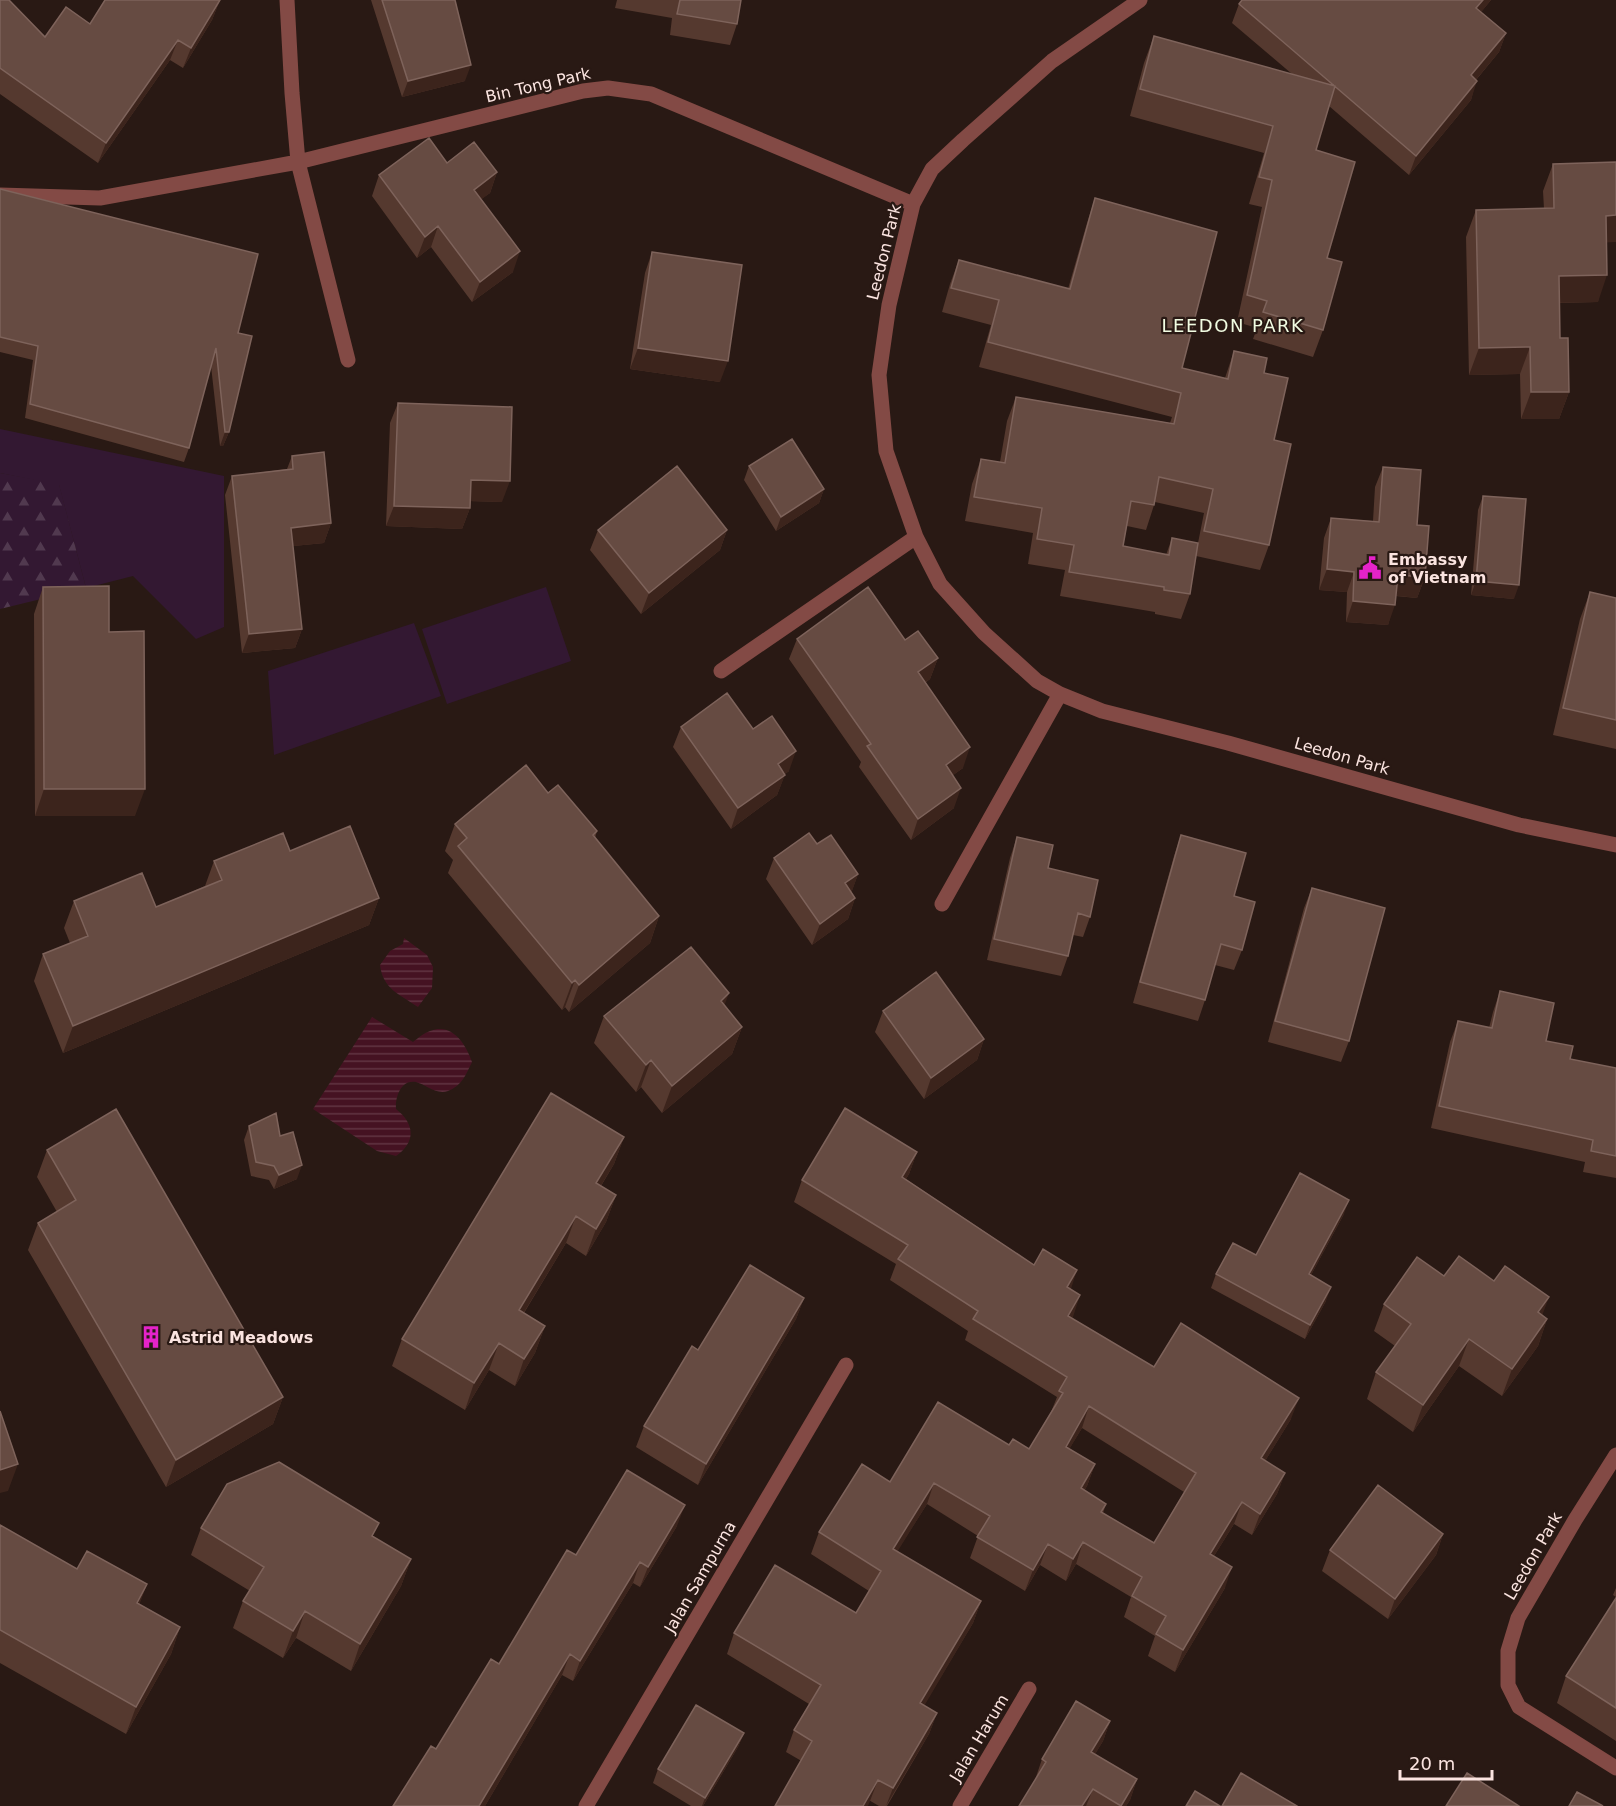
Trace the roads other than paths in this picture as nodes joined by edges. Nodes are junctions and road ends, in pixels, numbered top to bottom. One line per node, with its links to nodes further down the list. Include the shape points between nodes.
1 (287, 0): 3 (street)
2 (1140, 0): 5 (street, Leedon Park, via 1052,61 963,140 932,169)
3 (298, 162): 4 (street, Bin Tong Park, via 100,198); 5 (street, Bin Tong Park, via 461,120 608,88 651,94); 6 (street)
4 (0, 195)
5 (913, 204): 7 (street, Leedon Park, via 889,305 879,375 886,451)
6 (348, 360)
7 (916, 537): 8 (street); 9 (street, Leedon Park, via 940,584 984,633 1037,681)
8 (721, 671)
9 (1060, 694): 10 (street, Leedon Park, via 1102,711 1519,825); 11 (street)
10 (1616, 845)
11 (942, 904)
12 (846, 1365): 16 (street, Jalan Sampurna)
13 (1616, 1455): 15 (street, Leedon Park, via 1518,1618 1508,1652 1508,1684 1519,1707)
14 (1029, 1689): 17 (street, Jalan Harum)
15 (1616, 1768)
16 (586, 1806)
17 (960, 1806)

